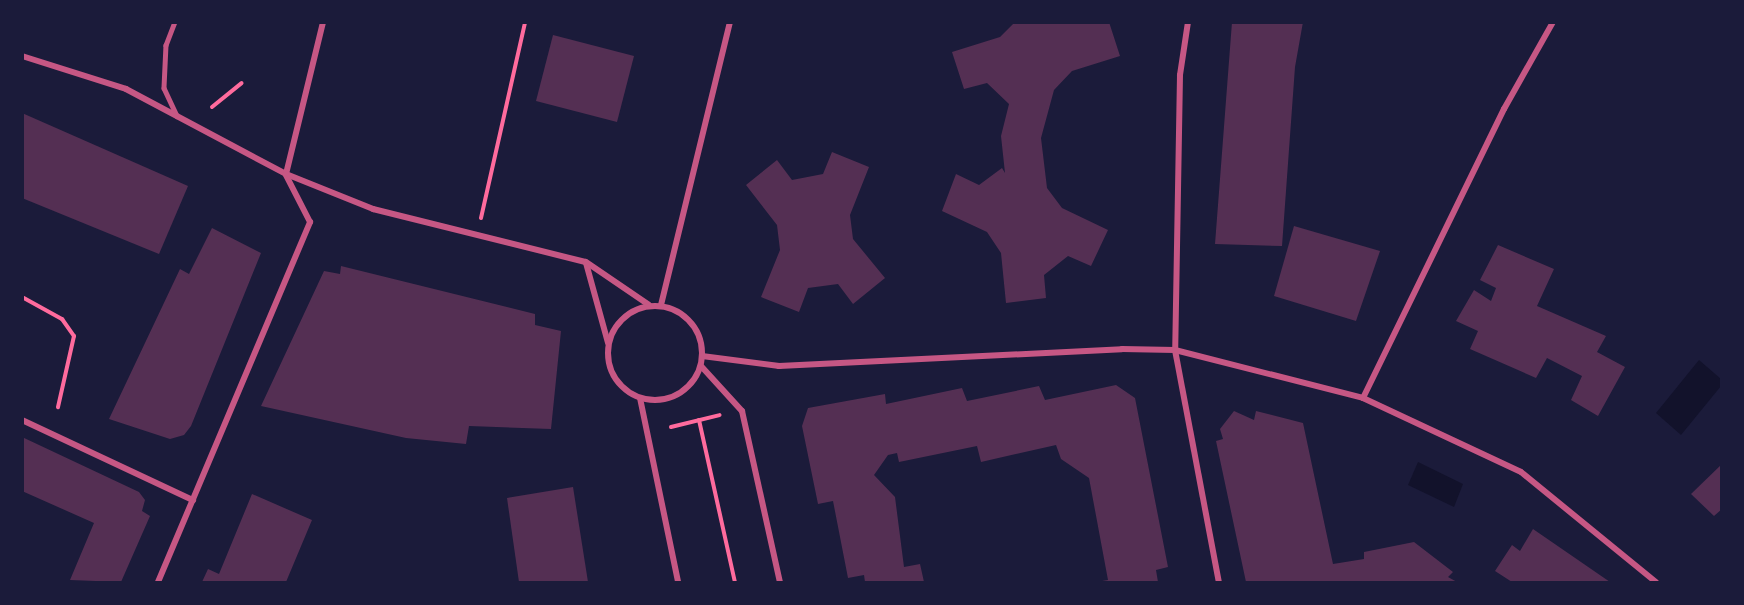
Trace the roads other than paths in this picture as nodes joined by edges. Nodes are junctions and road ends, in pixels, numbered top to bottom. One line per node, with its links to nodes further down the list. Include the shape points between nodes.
1 (175, 22): 7 (lane, via 166,45 164,88)
2 (323, 22): 8 (street)
3 (730, 22): 11 (street)
4 (1188, 22): 13 (street, via 1180,75)
5 (1553, 22): 17 (street, via 1504,109)
6 (22, 56): 7 (street, via 126,89)
7 (177, 116): 8 (street)
8 (286, 174): 9 (street, via 373,209); 19 (street, via 310,222)
9 (586, 262): 10 (street); 12 (street)
10 (649, 305): 11 (street); 12 (street, via 622,318)
11 (661, 305): 14 (street, via 692,322 700,338)
12 (608, 344): 16 (street, via 611,370 618,382)
13 (1176, 350): 14 (street, via 1122,349 779,366); 17 (street); 23 (street)
14 (702, 356): 15 (street)
15 (701, 366): 16 (street, via 687,388 677,395 665,399); 22 (street, via 742,411)
16 (640, 398): 21 (street)
17 (1363, 398): 24 (street, via 1521,472)
18 (22, 420): 19 (street)
19 (193, 500): 20 (street)
20 (158, 582)
21 (678, 582)
22 (780, 582)
23 (1219, 582)
24 (1656, 582)

